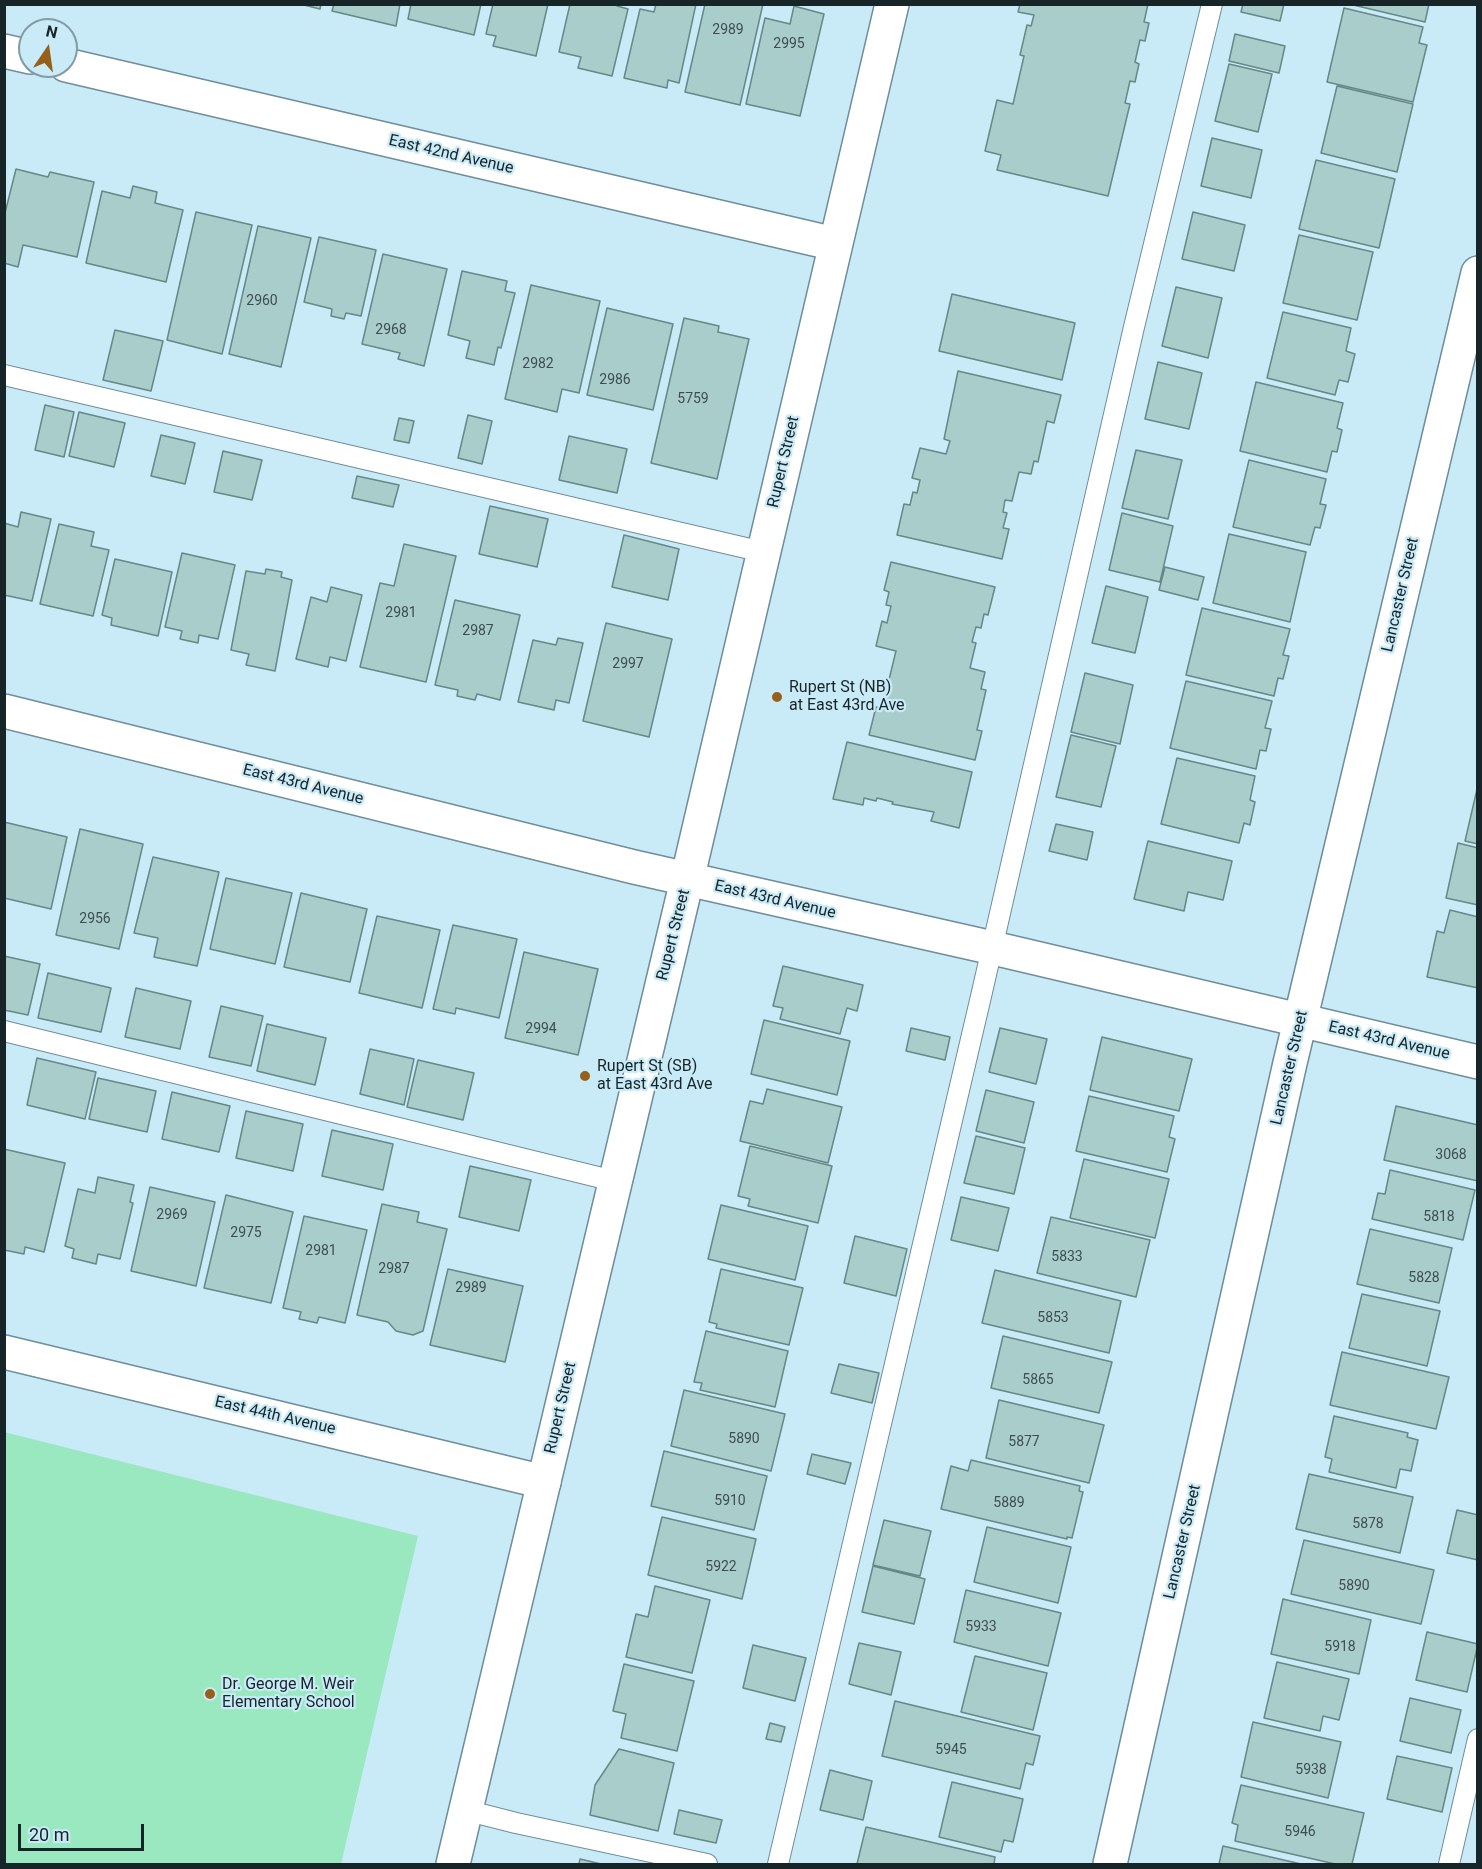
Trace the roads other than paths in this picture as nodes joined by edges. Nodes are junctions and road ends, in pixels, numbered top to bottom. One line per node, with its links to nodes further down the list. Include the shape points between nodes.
1 (892, 4): 4 (street, Rupert Street)
2 (1212, 4): 10 (lane)
3 (78, 68): 4 (street, East 42nd Avenue)
4 (835, 244): 7 (street, Rupert Street)
5 (1478, 273): 11 (street, Lancaster Street)
6 (4, 375): 7 (lane)
7 (763, 552): 9 (street, Rupert Street)
8 (4, 711): 9 (street, East 43rd Avenue)
9 (687, 880): 10 (street, East 43rd Avenue); 14 (street, Rupert Street)
10 (993, 948): 11 (street, East 43rd Avenue); 21 (lane)
11 (1300, 1020): 13 (street, East 43rd Avenue); 22 (street, Lancaster Street)
12 (4, 1031): 14 (lane)
13 (1478, 1062)
14 (614, 1181): 16 (street, Rupert Street)
15 (4, 1352): 16 (street, East 44th Avenue)
16 (544, 1482): 18 (street, Rupert Street)
17 (1478, 1739): 23 (lane)
18 (465, 1810): 19 (street, Rupert Street); 20 (lane)
19 (453, 1864)
20 (707, 1864)
21 (778, 1864)
22 (1110, 1864)
23 (1449, 1864)

